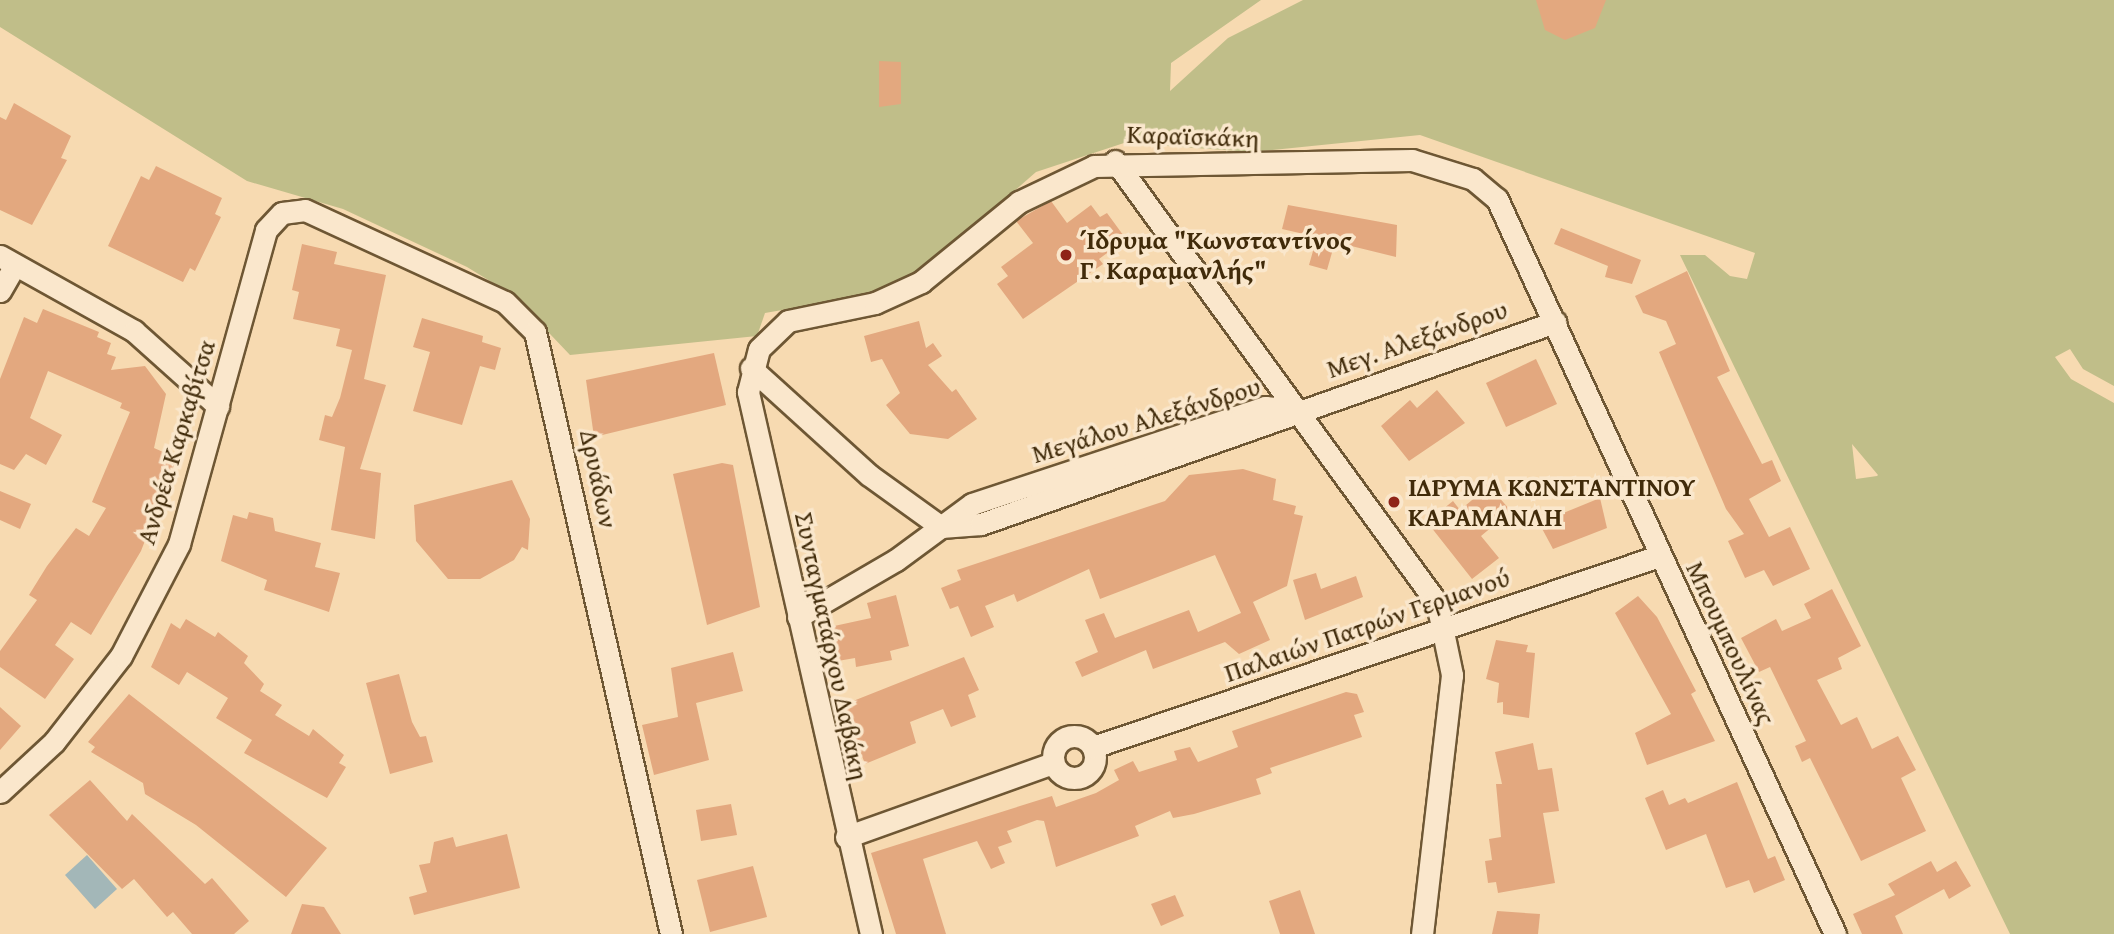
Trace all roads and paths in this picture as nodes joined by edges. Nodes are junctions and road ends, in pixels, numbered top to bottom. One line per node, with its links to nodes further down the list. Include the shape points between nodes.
1 (1115, 161): 2 (street, Καραϊσκάκη, via 1220,168 1412,160); 7 (street, Καραϊσκάκη, via 1043,187 921,282 875,303 788,321 759,349); 9 (street)
2 (1486, 187): 6 (street, Μπουμπουλίνας)
3 (270, 224): 8 (street, Ανδρέα Καρκαβίτσα); 18 (street, Δρυάδων, via 287,211 309,211 505,302 535,332)
4 (7, 260): 5 (street); 8 (street, via 134,331)
5 (0, 291)
6 (1555, 322): 9 (street, Μεγ. Αλεξάνδρου); 11 (street, Μπουμπουλίνας)
7 (751, 368): 10 (street, via 869,475); 12 (street, Συνταγματάρχου Δαβάκη, via 748,392)
8 (218, 406): 16 (street, Ανδρέα Καρκαβίτσα, via 178,544 121,656 54,741)
9 (1296, 410): 10 (street, Μεγάλου Αλεξάνδρου, via 981,524); 13 (street, via 1429,586)
10 (941, 527): 12 (street, Μεγάλου Αλεξάνδρου)
11 (1659, 556): 13 (street, Παλαιών Πατρών Γερμανού); 21 (street, Μπουμπουλίνας)
12 (799, 617): 17 (street, Συνταγματάρχου Δαβάκη)
13 (1446, 627): 14 (street, Παλαιών Πατρών Γερμανού); 20 (street, via 1452,675)
14 (1093, 747): 15 (street, via 1076,736 1062,739); 15 (street, via 1092,767 1082,776 1061,774)
15 (1053, 763): 17 (street)
16 (0, 792)
17 (846, 837): 19 (street, Συνταγματάρχου Δαβάκη)
18 (671, 934)
19 (871, 934)
20 (1422, 934)
21 (1835, 934)

